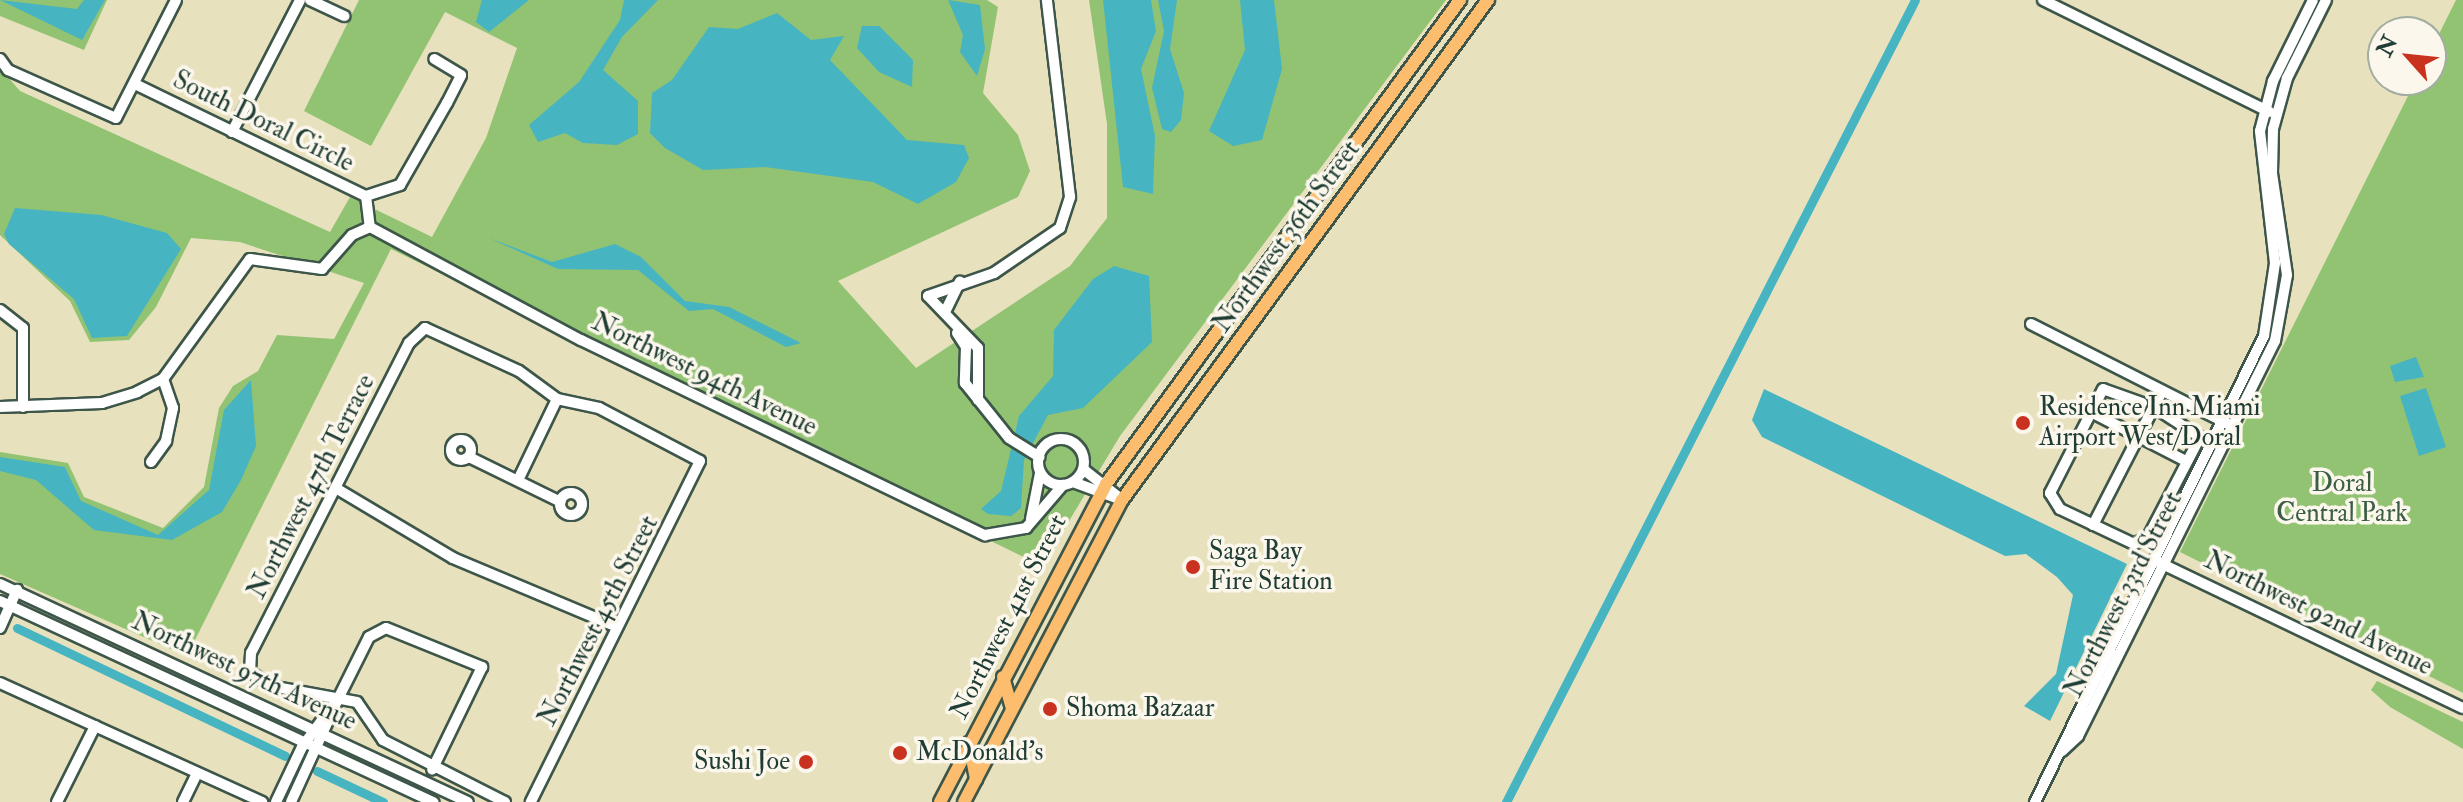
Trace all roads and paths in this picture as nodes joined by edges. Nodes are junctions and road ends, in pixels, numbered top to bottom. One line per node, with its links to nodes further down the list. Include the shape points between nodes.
1 (176, 0): 15 (street)
2 (300, 0): 19 (street)
3 (310, 0): 10 (street)
4 (1047, 0): 24 (street, via 1070,197 1060,228 1035,250)
5 (1460, 0): 11 (main road, Northwest 36th Street)
6 (1488, 0): 12 (main road, Northwest 36th Street)
7 (2043, 0): 17 (street)
8 (2313, 0): 17 (street, Northwest 33rd Street)
9 (2326, 0): 17 (street, Northwest 33rd Street)
10 (344, 16)
11 (1448, 16): 12 (main road); 16 (main road, Northwest 36th Street)
12 (1466, 30): 18 (main road, Northwest 36th Street)
13 (0, 59): 15 (street, South Doral Circle, via 104,117 116,118)
14 (434, 59): 20 (street, via 461,75 400,185)
15 (137, 85): 19 (street, South Doral Circle)
16 (1378, 112): 18 (main road); 21 (main road, Northwest 36th Street)
17 (2270, 112): 39 (street, Northwest 33rd Street, via 2286,295 2270,354)
18 (1395, 126): 23 (main road, Northwest 36th Street)
19 (232, 132): 20 (street, South Doral Circle)
20 (366, 196): 22 (street, South Doral Circle)
21 (1304, 213): 23 (main road); 25 (main road, Northwest 36th Street)
22 (370, 227): 30 (street, via 352,235 322,269 263,257 241,266); 55 (street, Northwest 94th Avenue, via 581,340 985,535)
23 (1321, 227): 28 (main road, Northwest 36th Street)
24 (960, 281): 27 (street); 27 (street, via 928,296)
25 (1241, 299): 28 (main road); 49 (main road, Northwest 36th Street)
26 (0, 310): 36 (street, via 23,328)
27 (945, 312): 33 (street, via 966,347 965,383); 33 (street, via 978,348)
28 (1258, 312): 52 (main road, Northwest 36th Street)
29 (2031, 324): 31 (street)
30 (163, 379): 36 (street, via 117,400); 44 (street, via 173,408 166,441)
31 (2162, 391): 39 (street); 40 (street)
32 (557, 399): 47 (street); 50 (street, Northwest 47th Terrace, via 519,371 425,328 409,343); 63 (street, Northwest 45th Street, via 599,408 698,458 690,487)
33 (978, 400): 41 (street, via 1009,438)
34 (2142, 403): 37 (street, via 2106,387)
35 (0, 407): 36 (street)
36 (23, 407)
37 (2091, 412): 40 (street); 54 (street, via 2050,493 2057,507)
38 (2163, 413): 43 (street, via 2199,433)
39 (2228, 424): 56 (street, Northwest 33rd Street); 57 (street, Northwest 33rd Street)
40 (2139, 436): 43 (street); 54 (street)
41 (1035, 454): 45 (street, via 1047,444 1069,440 1080,450); 46 (street)
42 (469, 457): 47 (street)
43 (2186, 461): 54 (street, via 2143,543)
44 (151, 462)
45 (1083, 469): 48 (street); 49 (street)
46 (1040, 472): 48 (street); 55 (street, via 1041,493)
47 (520, 476): 53 (street)
48 (1068, 484): 51 (street); 55 (street)
49 (1106, 484): 51 (main road, Northwest 36th Street); 52 (street)
50 (339, 490): 63 (street, via 453,558); 67 (street, Northwest 47th Terrace, via 251,653 250,672 271,686)
51 (1098, 496): 52 (street); 59 (main road, Northwest 41st Street)
52 (1122, 500): 61 (main road, Northwest 41st Street)
53 (561, 502)
54 (2093, 525)
55 (1026, 528)
56 (2153, 559): 57 (street, Northwest 92nd Avenue); 76 (street, Northwest 33rd Street)
57 (2164, 565): 69 (street, Northwest 92nd Avenue); 76 (street, Northwest 33rd Street, via 2078,736)
58 (0, 584): 60 (street, Northwest 97th Avenue)
59 (1047, 588): 61 (main road); 65 (main road, Northwest 41st Street)
60 (17, 590): 62 (street); 71 (street, Northwest 97th Avenue)
61 (1067, 598): 68 (main road, Northwest 41st Street)
62 (6, 603): 64 (street); 73 (street, Northwest 97th Avenue)
63 (617, 627): 89 (street, Northwest 45th Street)
64 (0, 628)
65 (1003, 677): 68 (main road); 74 (main road, Northwest 41st Street)
66 (0, 683): 70 (street)
67 (339, 697): 71 (street); 77 (street, via 365,709 383,740); 77 (street, via 369,637 392,627 482,667)
68 (1012, 708): 72 (main road, Northwest 41st Street)
69 (2463, 708)
70 (95, 726): 78 (street); 81 (street)
71 (320, 732): 73 (street); 75 (street); 87 (street, Northwest 97th Avenue)
72 (997, 737): 74 (main road); 79 (main road, Northwest 41st Street)
73 (306, 742): 75 (street, Northwest 97th Avenue); 84 (street)
74 (969, 743): 79 (main road); 80 (main road, Northwest 41st Street)
75 (317, 747): 85 (street); 86 (street, Northwest 97th Avenue)
76 (2061, 752): 92 (street, Northwest 33rd Street)
77 (432, 770): 88 (street)
78 (197, 773): 82 (street); 83 (street)
79 (976, 780): 91 (main road, Northwest 41st Street)
80 (942, 798): 90 (main road)
81 (57, 802)
82 (183, 802)
83 (262, 802)
84 (276, 802)
85 (291, 802)
86 (434, 802)
87 (468, 802)
88 (505, 802)
89 (531, 802)
90 (957, 802)
91 (964, 802)
92 (2035, 802)

